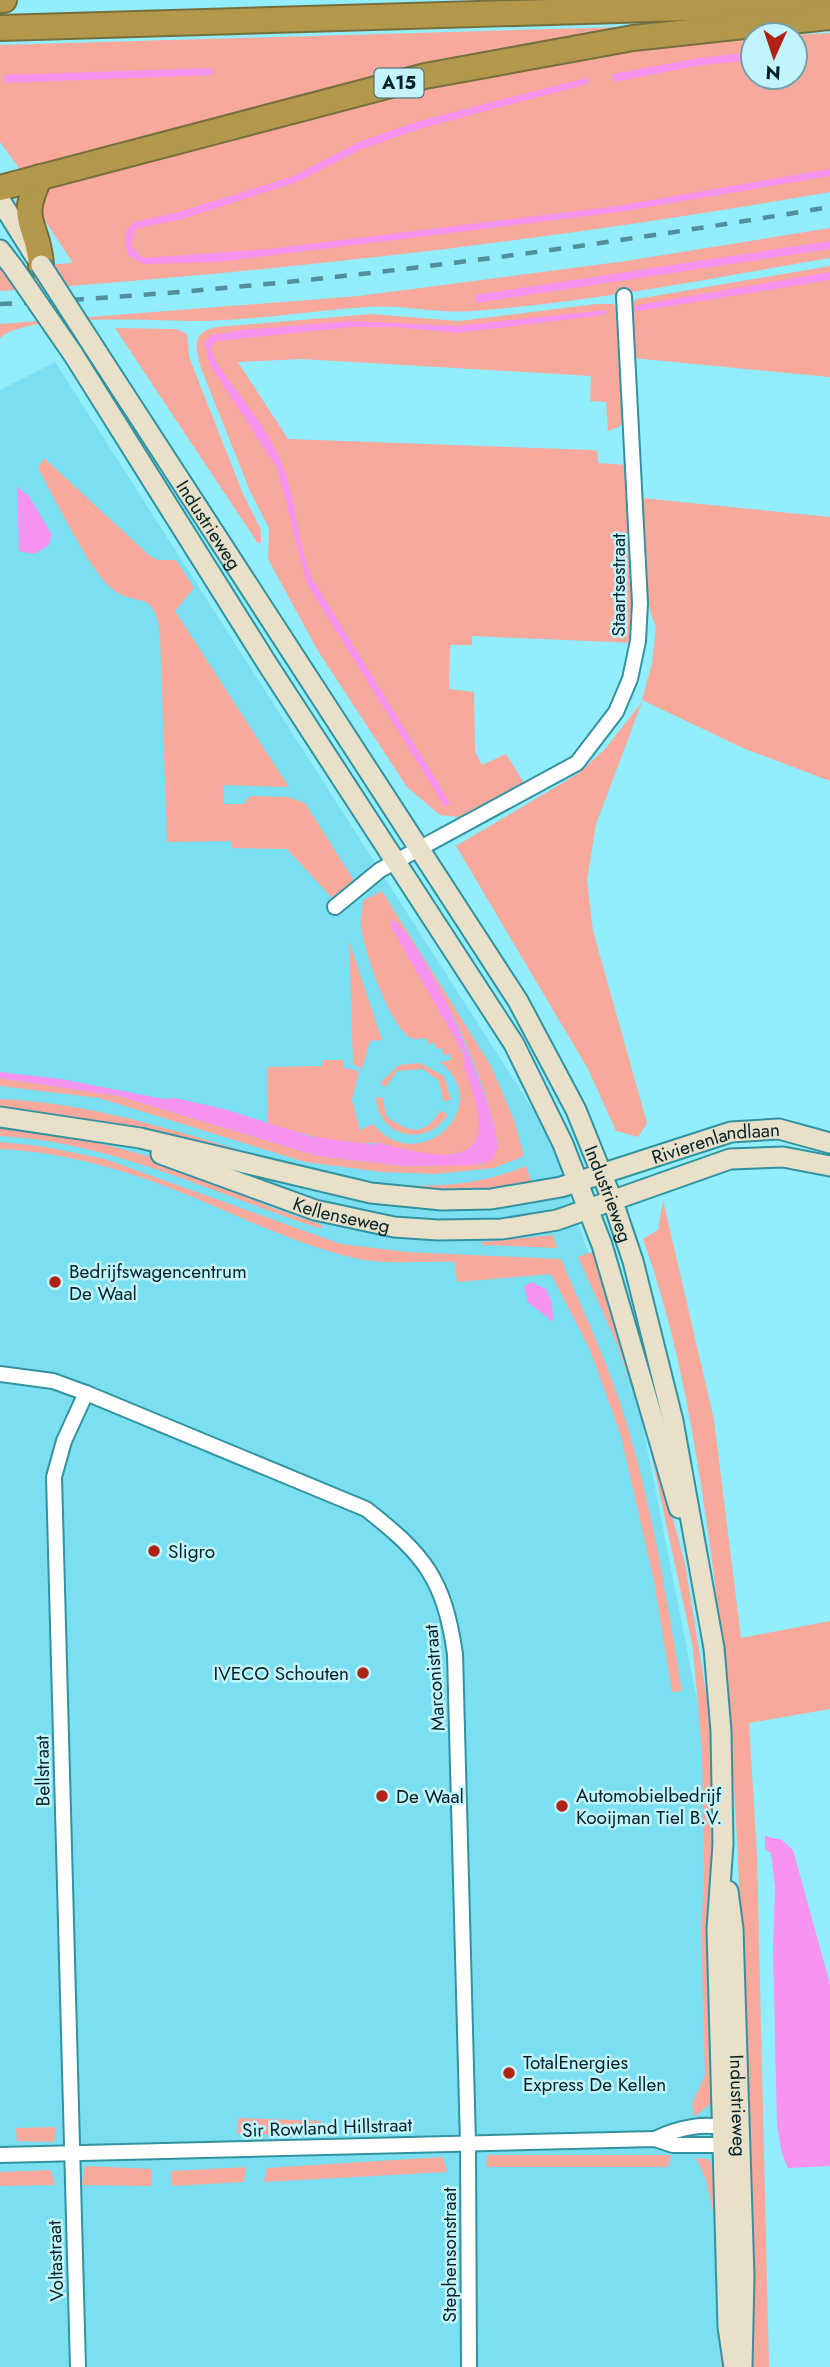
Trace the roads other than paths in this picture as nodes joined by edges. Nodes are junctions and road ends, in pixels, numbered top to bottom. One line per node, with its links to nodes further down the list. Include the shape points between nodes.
1 (830, 4): 3 (highway)
2 (830, 18): 4 (highway, A15, via 633,38 425,76)
3 (0, 28)
4 (40, 177): 5 (highway, A15); 8 (highway, via 27,207 39,240)
5 (0, 188)
6 (0, 200): 8 (main road, Industrieweg)
7 (0, 250): 11 (main road, Industrieweg, bridge, via 73,354)
8 (41, 265): 10 (main road, Industrieweg, bridge)
9 (624, 296): 10 (street, Staartsestraat, via 640,603 630,679 616,712 577,763)
10 (420, 848): 11 (street); 17 (main road, Industrieweg, via 518,1001 576,1110)
11 (396, 861): 12 (street); 18 (main road, Industrieweg, via 514,1044)
12 (335, 907)
13 (0, 1117): 14 (main road, Kellenseweg)
14 (104, 1134): 18 (main road, Kellenseweg, via 140,1138 406,1198 491,1199); 20 (main road, Kellenseweg, via 315,1210 394,1227 502,1228)
15 (830, 1143): 17 (main road, Rivierenlandlaan, via 779,1129 731,1132)
16 (830, 1166): 19 (main road, Rivierenlandlaan, via 783,1157 730,1159)
17 (602, 1174): 18 (main road, Kellenseweg); 19 (main road, Industrieweg)
18 (579, 1182): 20 (main road, Industrieweg)
19 (613, 1202): 20 (main road, Kellenseweg); 23 (main road, Industrieweg, via 644,1299 673,1421)
20 (589, 1211): 23 (main road, Industrieweg)
21 (0, 1374): 22 (street, Marconistraat, via 52,1381)
22 (86, 1393): 25 (street, Marconistraat, via 366,1509 406,1540 434,1575 449,1614 455,1654); 26 (street, Bellstraat, via 64,1441 54,1478)
23 (700, 1576): 24 (main road, Industrieweg, via 716,1662 723,1844 733,1929)
24 (728, 2136): 25 (street, Sir Rowland Hillstraat, via 673,2130 655,2139); 30 (main road, Industrieweg, via 728,2327); 31 (main road, Industrieweg, via 745,2329)
25 (468, 2143): 26 (street, Sir Rowland Hillstraat); 29 (street, Stephensonstraat)
26 (71, 2154): 27 (street, Sir Rowland Hillstraat); 28 (street, Voltastraat)
27 (0, 2155)
28 (78, 2367)
29 (469, 2367)
30 (734, 2367)
31 (742, 2367)

